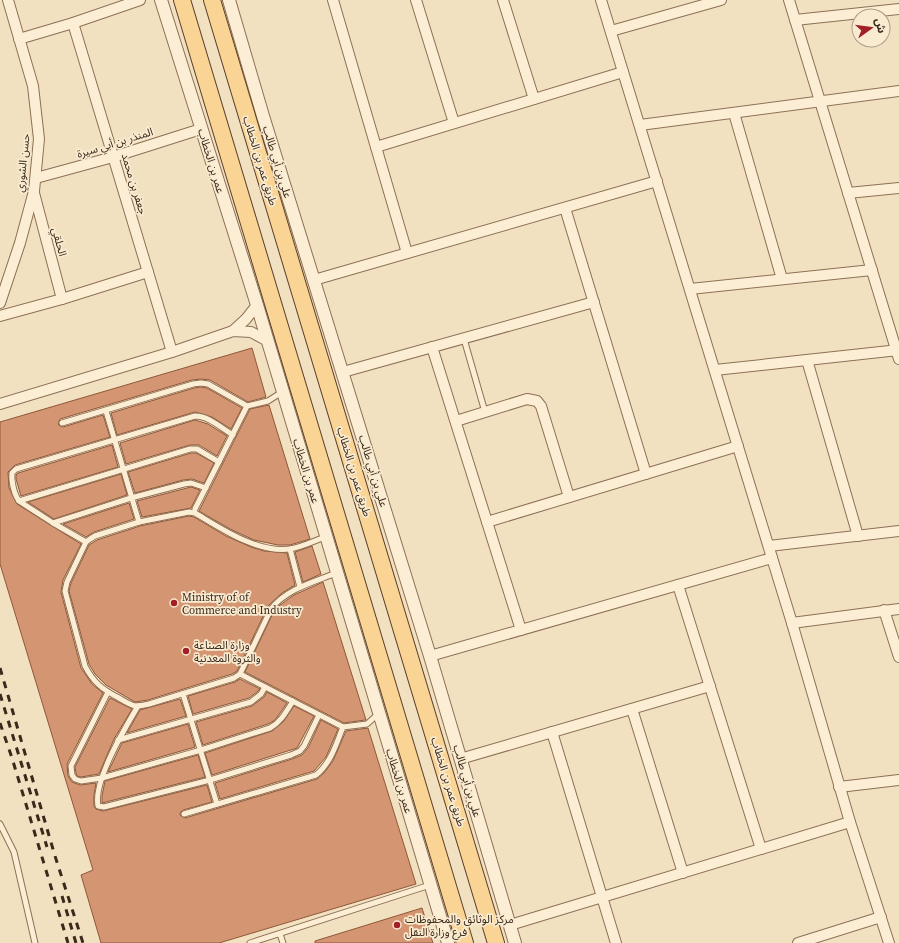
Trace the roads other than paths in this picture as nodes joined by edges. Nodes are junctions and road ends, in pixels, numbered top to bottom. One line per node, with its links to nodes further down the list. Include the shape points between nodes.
1 (8, 0): 17 (street, حسن الشوري)
2 (140, 0): 15 (street)
3 (161, 0): 26 (street, عمر بن الخطاب)
4 (182, 0): 27 (main road)
5 (212, 0): 29 (main road, طريق عمر بن الخطاب)
6 (230, 0): 23 (street, علي بن أبي طالب)
7 (333, 0): 28 (street)
8 (416, 0): 24 (street)
9 (503, 0): 20 (street)
10 (601, 0): 16 (street)
11 (721, 0): 16 (street)
12 (789, 0): 14 (street)
13 (899, 9): 14 (street)
14 (795, 20): 21 (street)
15 (73, 23): 17 (street); 30 (street, جعفر بن محمد)
16 (611, 31): 18 (street)
17 (18, 38): 32 (street, حسن الشوري, via 33,86 39,139)
18 (623, 72): 20 (street); 25 (street)
19 (899, 91): 21 (street)
20 (534, 99): 24 (street)
21 (820, 101): 22 (street); 36 (street)
22 (734, 113): 25 (street); 41 (street)
23 (263, 116): 29 (street); 42 (street, علي بن أبي طالب)
24 (454, 123): 28 (street)
25 (640, 125): 33 (street)
26 (201, 129): 30 (street, المنذر بن أبي سيرة); 31 (street, عمر بن الخطاب)
27 (221, 129): 31 (street); 115 (main road)
28 (376, 147): 38 (street)
29 (256, 148): 121 (main road, طريق عمر بن الخطاب)
30 (113, 157): 32 (street, المنذر بن أبي سيرة); 40 (street, جعفر بن محمد)
31 (213, 166): 47 (street, عمر بن الخطاب)
32 (36, 178): 35 (street, حسن الشوري)
33 (657, 181): 37 (street); 43 (street)
34 (899, 188): 36 (street)
35 (34, 191): 44 (street, الحلقي); 46 (street, حسن الشوري)
36 (848, 192): 39 (street)
37 (566, 208): 38 (street); 45 (street)
38 (407, 254): 42 (street)
39 (872, 270): 41 (street); 54 (street)
40 (148, 272): 44 (street); 53 (street, جعفر بن محمد)
41 (782, 279): 43 (street)
42 (314, 280): 57 (street, علي بن أبي طالب)
43 (690, 289): 56 (street)
44 (62, 299): 48 (street)
45 (594, 302): 50 (street); 70 (street)
46 (0, 303)
47 (257, 305): 49 (street); 51 (street, عمر بن الخطاب)
48 (0, 316)
49 (233, 331): 51 (street, via 251,332); 53 (street)
50 (464, 338): 52 (street); 62 (lane)
51 (266, 340): 58 (street, عمر بن الخطاب)
52 (432, 347): 57 (street); 63 (street)
53 (172, 352): 59 (street)
54 (898, 353): 55 (street)
55 (807, 360): 56 (street); 80 (street)
56 (715, 370): 67 (street)
57 (343, 372): 93 (street, علي بن أبي طالب)
58 (282, 392): 60 (lane, via 268,401); 81 (street, عمر بن الخطاب)
59 (0, 404)
60 (248, 406): 61 (lane, via 208,384 201,383); 65 (lane)
61 (106, 411): 64 (lane); 66 (lane)
62 (485, 412): 63 (street); 72 (street, via 527,399 540,403)
63 (456, 421): 77 (street)
64 (62, 423)
65 (233, 435): 66 (lane, via 208,418 195,416); 68 (lane)
66 (115, 440): 69 (lane); 74 (lane, via 16,469 11,478)
67 (738, 446): 70 (street); 83 (street)
68 (219, 462): 69 (lane, via 197,449 190,449); 71 (lane)
69 (123, 469): 73 (lane); 74 (lane)
70 (646, 474): 72 (street)
71 (206, 488): 73 (lane, via 191,483); 75 (lane)
72 (569, 497): 77 (street)
73 (131, 498): 76 (lane); 78 (lane)
74 (19, 501): 78 (lane)
75 (196, 508)
76 (139, 522): 82 (lane, via 95,536); 84 (lane, via 189,512 250,542 276,549)
77 (487, 522): 92 (street)
78 (54, 523): 82 (lane)
79 (899, 531): 80 (street)
80 (858, 536): 83 (street)
81 (325, 537): 84 (lane); 86 (street, عمر بن الخطاب)
82 (86, 542): 98 (lane, via 65,591 85,666 94,681)
83 (769, 546): 85 (street)
84 (290, 549): 88 (lane)
85 (772, 558): 87 (street); 91 (street)
86 (336, 573): 88 (lane); 103 (street, عمر بن الخطاب)
87 (678, 585): 92 (street); 96 (street)
88 (300, 587): 95 (lane, via 271,609)
89 (899, 609): 90 (street)
90 (884, 610): 91 (street); 94 (street)
91 (792, 623): 114 (street)
92 (521, 630): 93 (street)
93 (430, 656): 110 (street, علي بن أبي طالب)
94 (899, 657)
95 (240, 674): 97 (lane); 99 (lane)
96 (710, 686): 102 (street); 122 (street)
97 (265, 687): 100 (lane); 105 (lane, via 261,694 250,702)
98 (108, 692): 101 (lane, via 130,705); 111 (lane, via 70,770 75,779 81,781)
99 (183, 694): 101 (lane); 105 (lane)
100 (292, 701): 104 (lane); 109 (lane, via 282,718 270,728)
101 (138, 706): 108 (lane)
102 (632, 709): 107 (street); 124 (street)
103 (379, 713): 106 (lane, via 367,724); 120 (street, عمر بن الخطاب)
104 (319, 714): 106 (lane); 112 (lane, via 300,751)
105 (191, 718): 108 (lane); 109 (lane)
106 (343, 727): 116 (lane, via 327,763 316,775)
107 (552, 732): 110 (street); 126 (street)
108 (118, 740): 111 (lane)
109 (201, 750): 111 (lane); 112 (lane)
110 (460, 759): 123 (street, علي بن أبي طالب)
111 (102, 778): 112 (lane, via 96,799 98,806 104,808)
112 (210, 780): 116 (lane)
113 (899, 780): 114 (street)
114 (840, 787): 118 (street)
115 (422, 800): 120 (street); 134 (main road)
116 (217, 804): 117 (lane)
117 (184, 814)
118 (850, 822): 122 (street); 127 (street)
119 (0, 824): 130 (lane, via 14,852)
120 (412, 825): 125 (street, عمر بن الخطاب)
121 (466, 844): 123 (street); 135 (main road, طريق عمر بن الخطاب)
122 (761, 849): 124 (street)
123 (492, 867): 128 (street, علي بن أبي طالب)
124 (683, 872): 126 (street)
125 (430, 885): 129 (lane); 133 (street, عمر بن الخطاب)
126 (602, 897): 128 (street); 137 (street)
127 (881, 917): 138 (street); 139 (street)
128 (510, 925): 136 (street, علي بن أبي طالب)
129 (280, 934): 131 (lane); 132 (lane)
130 (36, 943)
131 (250, 943)
132 (283, 943)
133 (448, 943)
134 (465, 943)
135 (496, 943)
136 (515, 943)
137 (616, 943)
138 (798, 943)
139 (889, 943)

